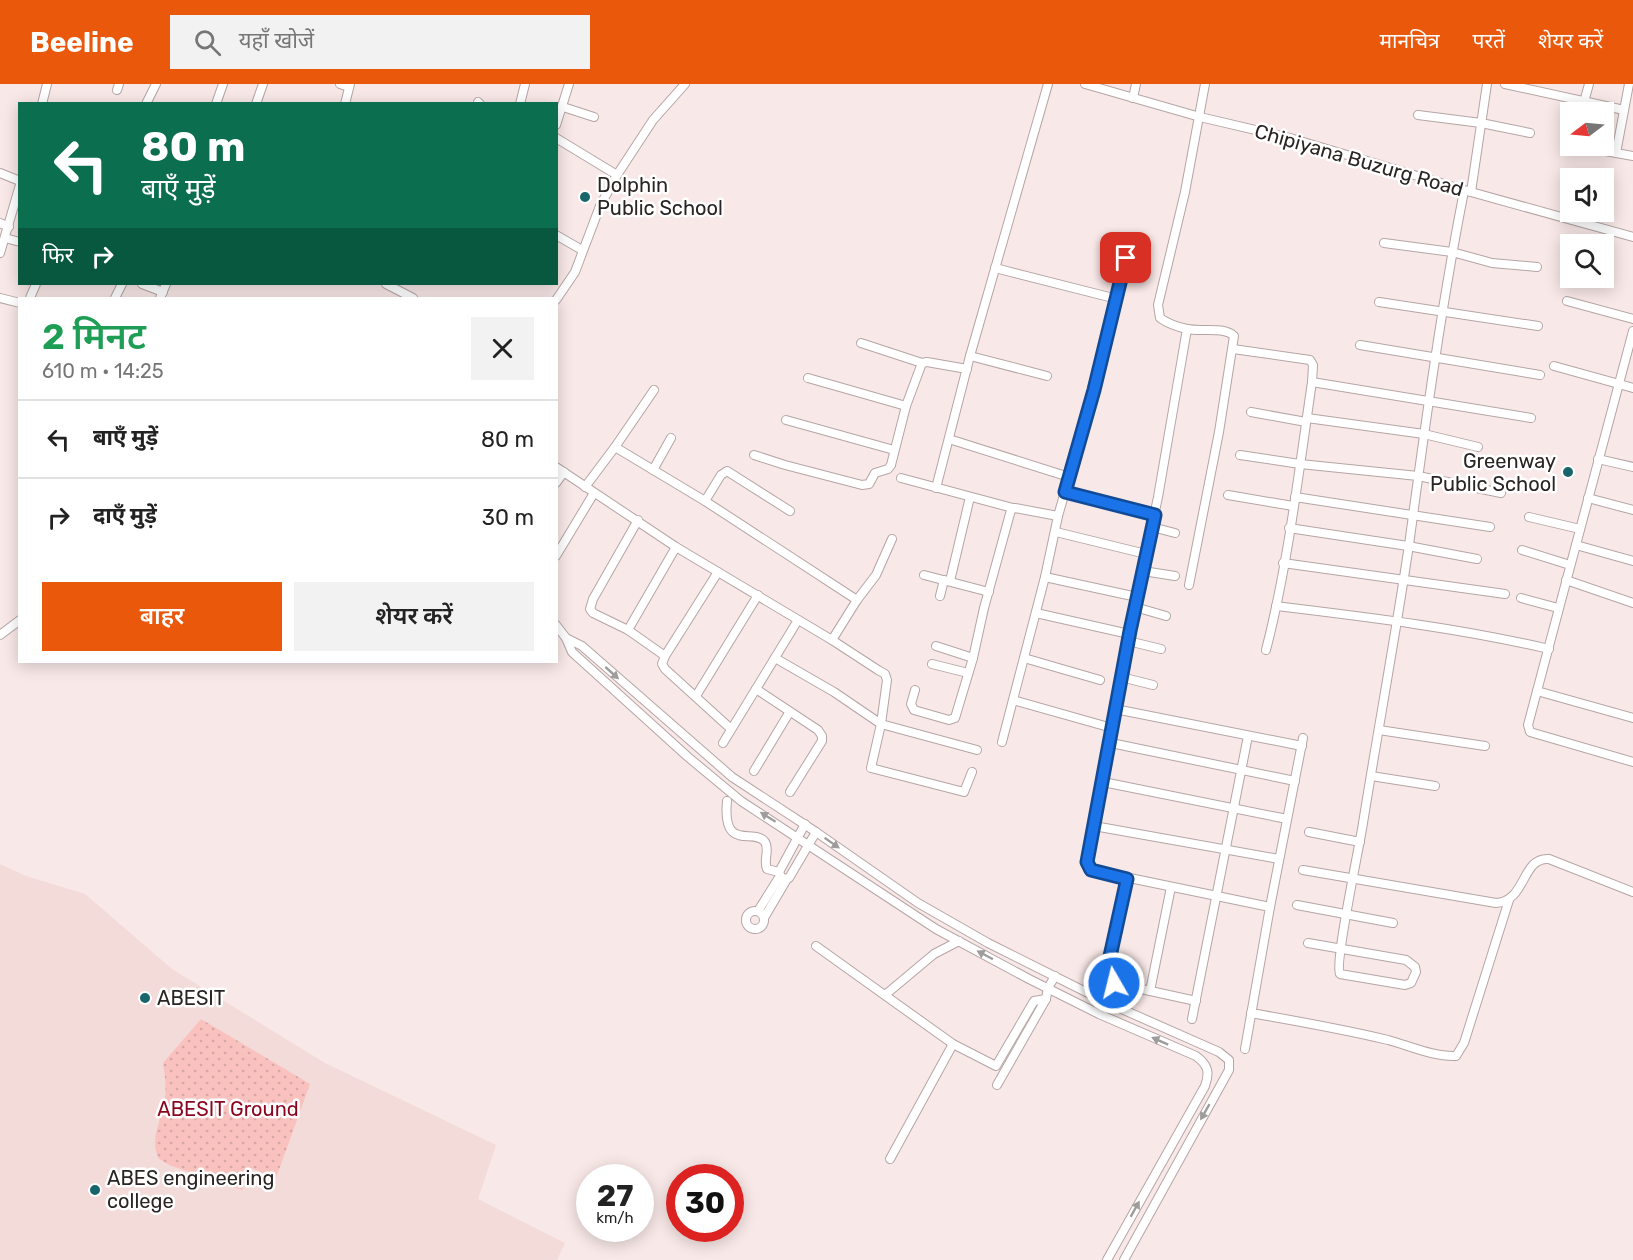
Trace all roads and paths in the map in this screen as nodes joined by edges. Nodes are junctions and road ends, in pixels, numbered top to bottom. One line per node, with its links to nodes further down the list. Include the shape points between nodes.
1 (47, 84): 19 (street)
2 (156, 84): 20 (street)
3 (223, 84): 21 (street)
4 (263, 84): 22 (street)
5 (340, 84): 17 (street)
6 (525, 84): 24 (street)
7 (570, 84): 26 (street)
8 (685, 84): 39 (street, via 653,120)
9 (1048, 84): 55 (street)
10 (1085, 84): 18 (street, Chipiyana Buzurg Road)
11 (1136, 84): 18 (street)
12 (1205, 84): 31 (street)
13 (1487, 84): 33 (street)
14 (1505, 84): 25 (street)
15 (1588, 84): 25 (street)
16 (1629, 84): 28 (street)
17 (350, 86): 23 (street)
18 (1133, 98): 31 (street, Chipiyana Buzurg Road)
19 (42, 102)
20 (147, 102)
21 (217, 102)
22 (257, 102)
23 (346, 102)
24 (520, 102)
25 (1584, 102)
26 (563, 107): 30 (street); 32 (street)
27 (1614, 108): 28 (street)
28 (1624, 110): 36 (street)
29 (1418, 115): 33 (street)
30 (594, 117)
31 (1200, 117): 42 (street, Chipiyana Buzurg Road, via 1290,138); 69 (street, via 1158,305 1160,318)
32 (558, 120)
33 (1481, 123): 34 (street); 42 (street)
34 (1530, 133)
35 (558, 139): 39 (street)
36 (1616, 153): 37 (street)
37 (1633, 156)
38 (0, 173): 40 (street)
39 (617, 175): 50 (street)
40 (18, 182)
41 (18, 191): 44 (street)
42 (1468, 191): 46 (street, Chipiyana Buzurg Road); 51 (street)
43 (0, 223): 44 (street)
44 (9, 227): 47 (street)
45 (558, 236): 50 (street)
46 (1633, 237)
47 (5, 238): 48 (street); 52 (street)
48 (18, 241)
49 (1384, 243): 51 (street)
50 (582, 250): 60 (street, via 575,272)
51 (1452, 252): 54 (street); 66 (street)
52 (0, 253)
53 (1126, 258): 62 (street)
54 (1537, 267)
55 (995, 268): 62 (street); 74 (street)
56 (145, 285): 58 (street)
57 (388, 285): 59 (street)
58 (163, 291)
59 (411, 297)
60 (558, 297)
61 (0, 298): 64 (street)
62 (1117, 299): 107 (street)
63 (1567, 301): 67 (street)
64 (18, 302)
65 (1379, 302): 66 (street)
66 (1442, 311): 68 (street); 75 (street)
67 (1633, 319)
68 (1538, 326)
69 (1187, 329): 73 (street, via 1232,333); 125 (street)
70 (1633, 335): 83 (street)
71 (861, 343): 76 (street)
72 (1360, 345): 75 (street)
73 (1233, 349): 82 (street, via 1311,361); 154 (street)
74 (970, 356): 78 (street); 80 (street)
75 (1435, 359): 79 (street); 86 (street)
76 (922, 363): 78 (street); 87 (street)
77 (1554, 366): 83 (street)
78 (967, 369): 94 (street)
79 (1540, 375)
80 (1047, 376)
81 (808, 378): 87 (street)
82 (1312, 382): 86 (street); 91 (street)
83 (1618, 384): 84 (street); 100 (street)
84 (1633, 388)
85 (654, 390): 95 (street)
86 (1430, 400): 89 (street); 92 (street)
87 (906, 406): 97 (street)
88 (1251, 412): 91 (street)
89 (1531, 418)
90 (786, 420): 97 (street)
91 (1306, 420): 92 (street); 101 (street)
92 (1424, 434): 96 (street); 106 (street)
93 (671, 438): 104 (street)
94 (949, 439): 107 (street); 111 (street)
95 (615, 447): 104 (street); 110 (street)
96 (1478, 447)
97 (894, 450): 98 (street, via 890,467 876,471 866,485)
98 (754, 455)
99 (1240, 456): 101 (street)
100 (1598, 459): 102 (street); 118 (street)
101 (1300, 464): 106 (street); 116 (street)
102 (1633, 467)
103 (558, 468): 105 (street)
104 (653, 470): 119 (street)
105 (564, 472): 109 (street); 110 (street)
106 (1418, 476): 114 (street); 124 (street)
107 (1069, 477): 112 (street)
108 (901, 478): 111 (street)
109 (558, 480)
110 (585, 487): 113 (street)
111 (936, 488): 117 (street)
112 (1065, 492): 125 (street); 126 (street)
113 (594, 493): 128 (street); 140 (street)
114 (1501, 493)
115 (1228, 495): 120 (street)
116 (1295, 496): 120 (street); 124 (street)
117 (970, 497): 121 (street); 153 (street)
118 (1588, 498): 122 (street); 132 (street)
119 (705, 501): 123 (street, via 727,471); 161 (street)
120 (1293, 506): 131 (street)
121 (1013, 508): 126 (street); 155 (street)
122 (1633, 510)
123 (790, 511)
124 (1412, 514): 130 (street); 137 (street)
125 (1155, 515): 129 (street)
126 (1058, 516): 133 (street)
127 (1529, 517): 132 (street)
128 (638, 520): 138 (street); 172 (street, via 590,604 593,613)
129 (1152, 527): 134 (street); 141 (street)
130 (1490, 527)
131 (1289, 528): 137 (street); 144 (street)
132 (1580, 529): 136 (street)
133 (1056, 532): 141 (street); 150 (street)
134 (1176, 532)
135 (892, 539): 161 (street, via 876,575)
136 (1576, 545): 143 (street); 145 (street)
137 (1408, 546): 142 (street); 151 (street)
138 (676, 547): 147 (street); 172 (street)
139 (1522, 550): 145 (street)
140 (558, 553)
141 (1146, 554): 146 (street)
142 (1477, 559)
143 (1633, 561)
144 (1283, 563): 151 (street); 163 (street)
145 (1570, 565): 152 (street)
146 (1143, 571): 149 (street); 159 (street)
147 (718, 572): 157 (street); 181 (street)
148 (924, 575): 153 (street)
149 (1175, 576)
150 (1045, 577): 159 (street); 166 (street)
151 (1403, 579): 156 (street); 170 (street)
152 (1566, 580): 162 (street); 165 (street)
153 (947, 581): 155 (street); 158 (street)
154 (1189, 585)
155 (989, 592): 183 (street)
156 (1504, 594)
157 (758, 595): 168 (street); 193 (street)
158 (940, 596)
159 (1137, 597): 164 (street)
160 (1521, 598): 165 (street)
161 (857, 600): 176 (street)
162 (1633, 603)
163 (1276, 606): 170 (street); 179 (street)
164 (1135, 607): 167 (street); 174 (street)
165 (1558, 608): 180 (street)
166 (1035, 613): 174 (street); 184 (street)
167 (1166, 616)
168 (798, 620): 176 (street); 182 (street)
169 (18, 621): 173 (street)
170 (1396, 621): 180 (street); 201 (street)
171 (558, 628): 175 (street)
172 (627, 630): 181 (street)
173 (0, 634)
174 (1129, 637): 178 (street); 187 (street)
175 (566, 638): 220 (street, one-way to 220, via 582,646 732,777); 224 (street, one-way to 175, via 741,801 688,758 572,652)
176 (832, 640): 198 (street, via 885,675)
177 (936, 646): 183 (street)
178 (1161, 649)
179 (1266, 650)
180 (1549, 650): 192 (street)
181 (665, 656): 193 (street, via 665,669)
182 (776, 658): 190 (street); 198 (street)
183 (973, 658): 186 (street)
184 (1024, 658): 188 (street); 194 (street)
185 (932, 664): 186 (street)
186 (968, 673): 191 (street, via 953,719 912,709)
187 (1121, 677): 189 (street); 195 (street)
188 (1100, 680)
189 (1153, 685)
190 (756, 689): 196 (street); 200 (street)
191 (915, 690)
192 (1537, 691): 197 (street); 208 (street, via 1528,725 1530,732)
193 (696, 696): 200 (street)
194 (1013, 700): 199 (street); 203 (street)
195 (1115, 709): 199 (street); 202 (street)
196 (789, 713): 210 (street); 216 (street, via 822,736)
197 (1633, 718)
198 (881, 724): 207 (street); 211 (street, via 872,768 964,792)
199 (1112, 728): 205 (street)
200 (731, 729): 204 (street)
201 (1379, 730): 206 (street); 212 (street)
202 (1248, 736): 209 (street); 213 (street, via 1302,742)
203 (1002, 742)
204 (723, 743)
205 (1111, 743): 209 (street); 214 (street)
206 (1485, 746)
207 (977, 750)
208 (1633, 762)
209 (1242, 770): 213 (street); 218 (street)
210 (754, 771)
211 (972, 772)
212 (1371, 776): 215 (street); 225 (street)
213 (1295, 781): 219 (street)
214 (1103, 782): 218 (street); 221 (street)
215 (1435, 786)
216 (790, 792)
217 (726, 801): 230 (street, via 733,833 762,839 767,850 767,869)
218 (1234, 809): 219 (street); 227 (street)
219 (1287, 819): 228 (street)
220 (804, 824): 222 (street); 224 (street)
221 (1094, 826): 227 (street); 232 (street, via 1089,868)
222 (816, 832): 226 (street); 241 (street, one-way to 241)
223 (1309, 832): 225 (street)
224 (798, 837): 226 (street); 230 (street)
225 (1360, 842): 231 (street)
226 (809, 844): 230 (street); 243 (street)
227 (1226, 848): 228 (street); 235 (street)
228 (1279, 859): 238 (street)
229 (1303, 870): 231 (street)
230 (782, 876): 239 (street)
231 (1354, 878): 236 (street, via 1496,903); 240 (street)
232 (1127, 879): 233 (street); 250 (street, via 1108,976 1114,983)
233 (1171, 887): 235 (street); 250 (street)
234 (1633, 892): 236 (street, via 1542,859 1532,865)
235 (1217, 896): 238 (street); 253 (street)
236 (1509, 900): 254 (street, via 1464,1043 1456,1056)
237 (1297, 905): 240 (street)
238 (1270, 907): 254 (street)
239 (761, 915)
240 (1346, 916): 242 (street); 247 (street)
241 (943, 918): 243 (street); 248 (street)
242 (1393, 923)
243 (936, 929): 244 (street)
244 (959, 941): 249 (street, one-way to 244); 251 (street, via 934,954)
245 (1308, 943): 247 (street)
246 (816, 946): 251 (street)
247 (1340, 949): 247 (street, via 1340,974 1405,985 1413,980 1415,966 1410,961)
248 (1054, 976): 249 (street); 256 (street)
249 (1048, 988): 252 (street); 259 (street, one-way to 249)
250 (1150, 991): 253 (street)
251 (885, 995): 257 (street)
252 (1046, 999): 257 (street, via 1034,1001 996,1066); 260 (street)
253 (1196, 1001): 255 (street)
254 (1251, 1014): 258 (street)
255 (1192, 1019)
256 (1189, 1039): 259 (street); 263 (street, one-way to 263, via 1224,1055 1229,1060 1229,1070)
257 (953, 1044): 261 (street)
258 (1245, 1049)
259 (1186, 1052): 262 (street, one-way to 259, via 1209,1076 1204,1062)
260 (997, 1085)
261 (890, 1159)
262 (1114, 1246): 263 (street); 264 (street)
263 (1125, 1257)
264 (1107, 1260)

